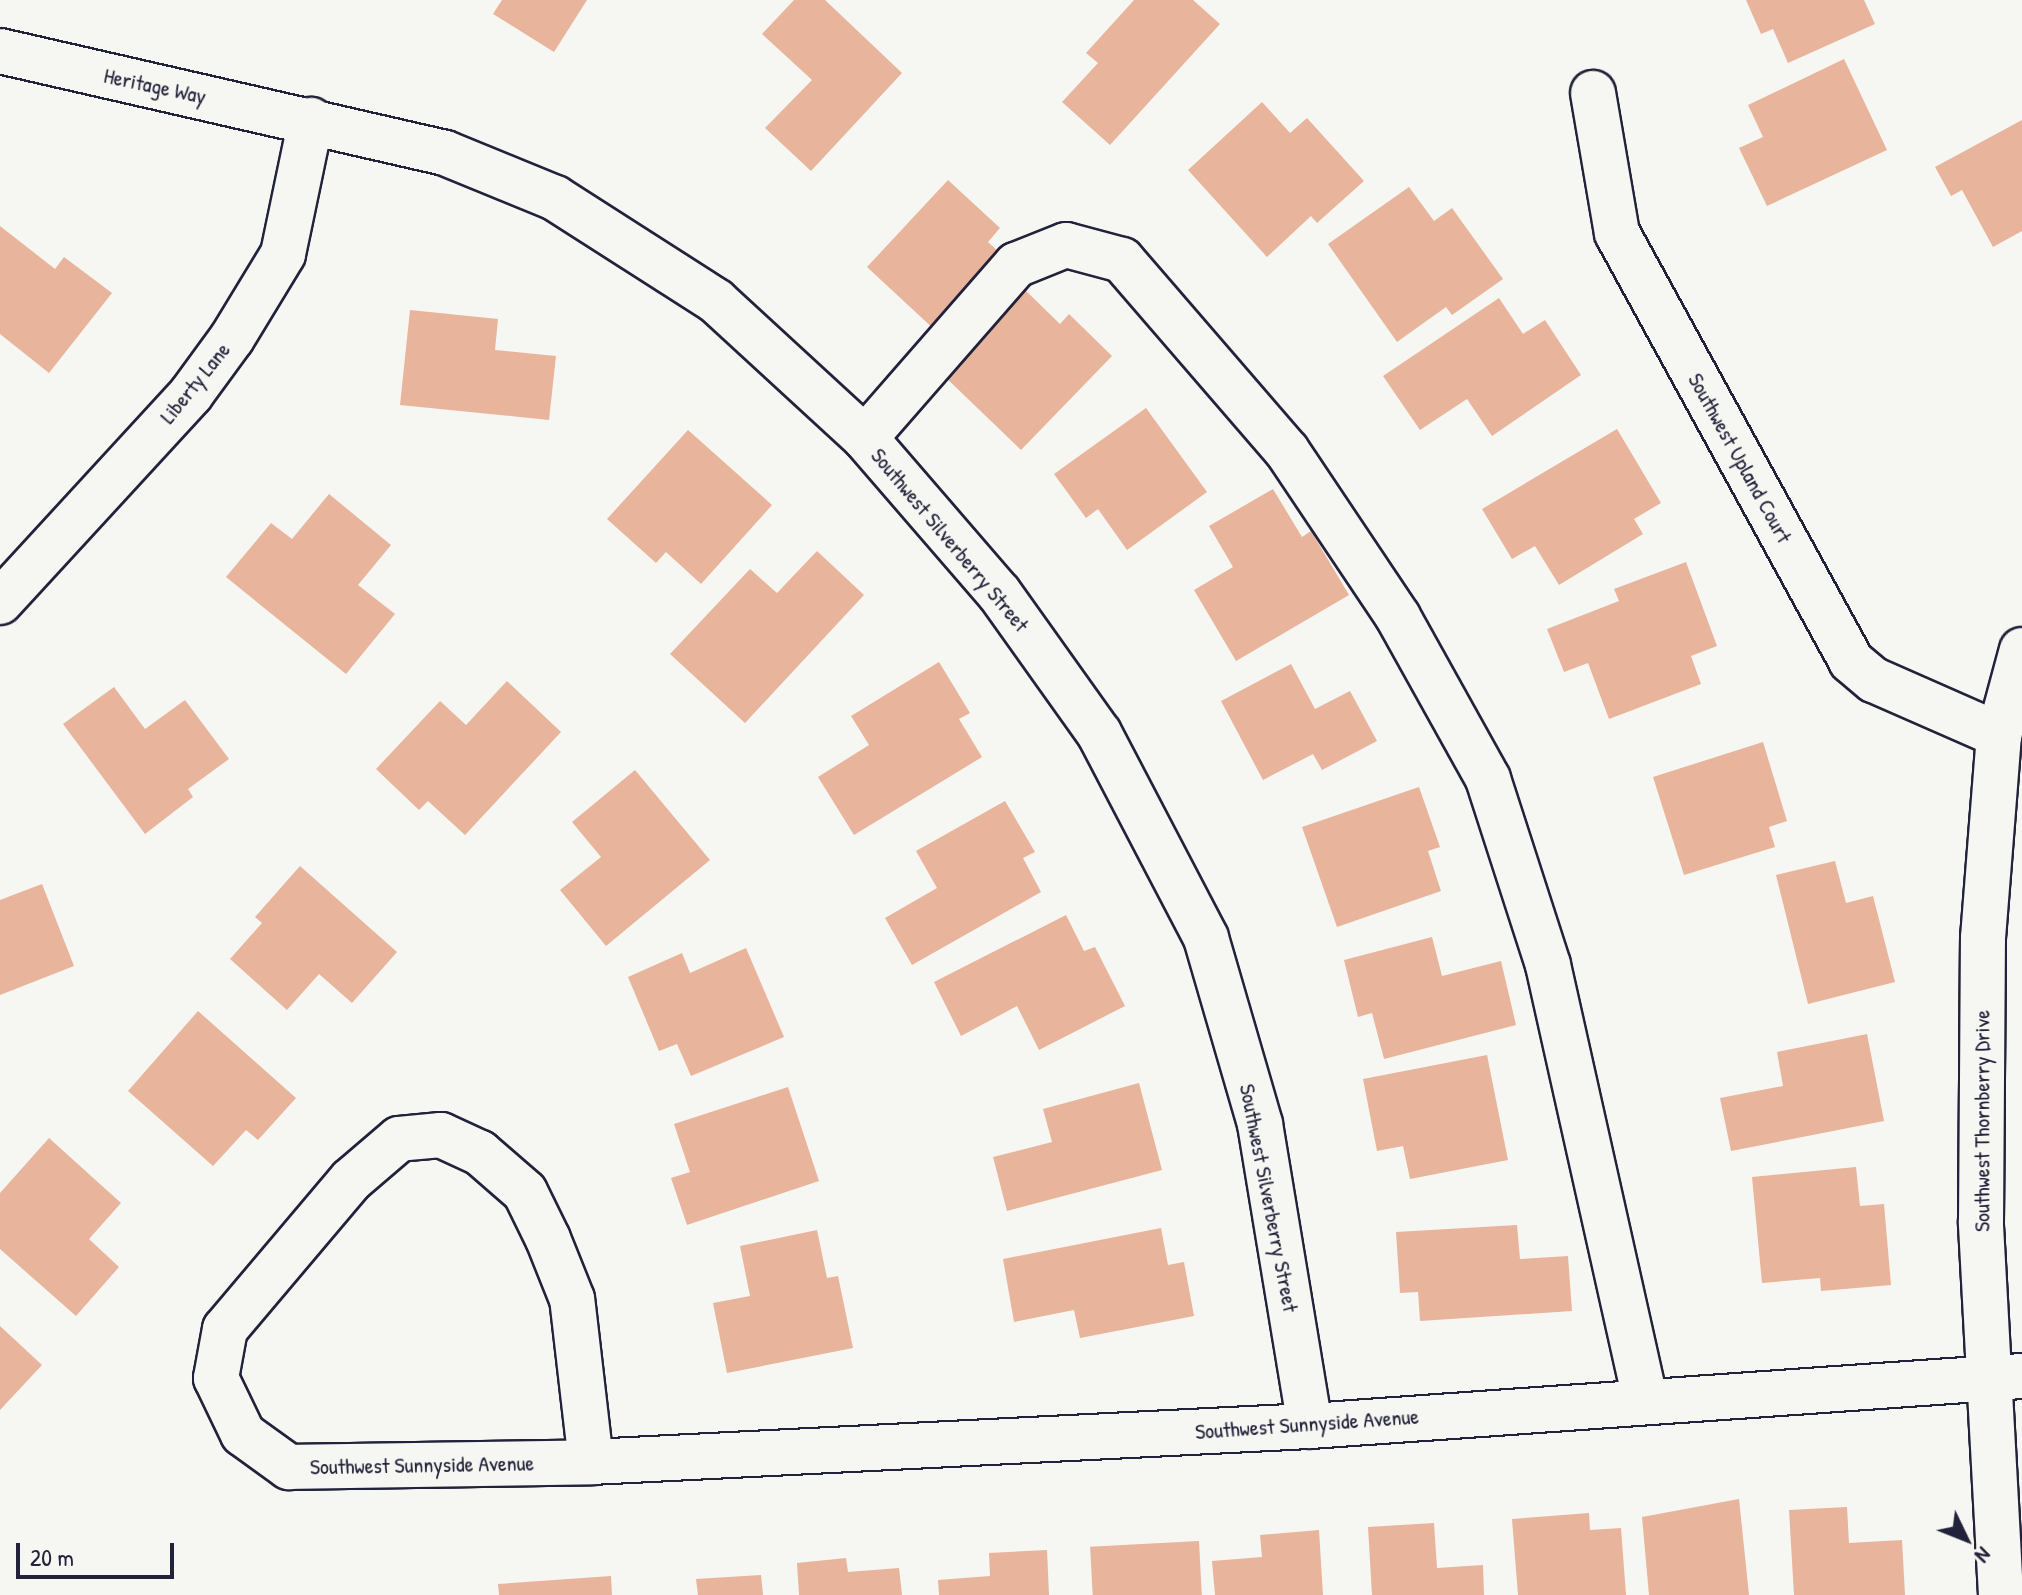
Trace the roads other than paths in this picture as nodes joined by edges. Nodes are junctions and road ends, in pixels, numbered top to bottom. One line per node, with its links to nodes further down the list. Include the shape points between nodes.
1 (0, 51): 3 (street, Heritage Way)
2 (1593, 93): 7 (street, Southwest Upland Court, via 1617,233 1851,661 1874,680)
3 (311, 120): 4 (street, Southwest Silverberry Street, via 445,153 555,198 716,301); 5 (street, Liberty Lane, via 283,254 232,338 191,394)
4 (865, 438): 9 (street, via 1016,265 1066,245 1122,260 1287,451 1398,617 1488,779 1548,965); 10 (street, Southwest Silverberry Street, via 999,593 1099,733 1206,938 1260,1124)
5 (0, 602)
6 (2022, 650): 7 (street, Southwest Thornberry Drive)
7 (1999, 735): 8 (street, Southwest Thornberry Drive, via 1983,938 1981,1222)
8 (2005, 1377): 9 (street, Southwest Sunnyside Avenue); 12 (street, Southwest Thornberry Drive)
9 (1645, 1398): 10 (street, Southwest Sunnyside Avenue)
10 (1310, 1426): 11 (street, Southwest Sunnyside Avenue)
11 (591, 1462): 11 (street, Southwest Sunnyside Avenue, via 289,1467 243,1434 216,1378 225,1329 351,1180 399,1139 441,1135 480,1153 525,1192 548,1239 572,1299)
12 (2001, 1595)

